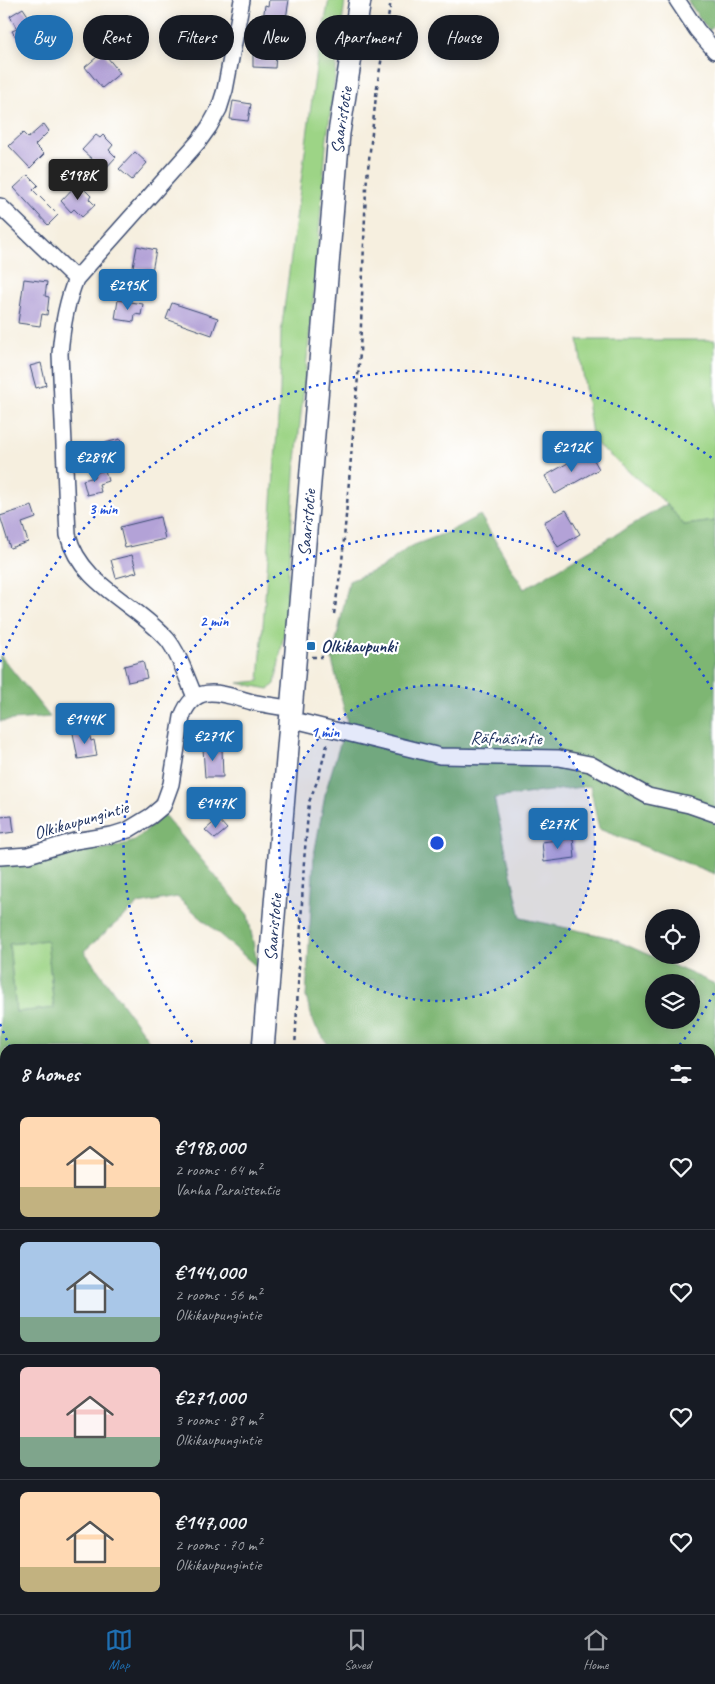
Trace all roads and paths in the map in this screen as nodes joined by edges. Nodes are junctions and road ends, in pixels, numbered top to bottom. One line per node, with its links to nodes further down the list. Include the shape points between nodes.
1 (242, 0): 7 (street, via 225,90 209,127)
2 (360, 0): 10 (main road, Saaristotie, via 340,133)
3 (391, 0): 8 (path, via 366,187 360,353 342,562)
4 (676, 0): 5 (street)
5 (715, 51)
6 (0, 206): 7 (street)
7 (76, 279): 9 (street, via 68,303 60,354 71,547 93,577 167,639)
8 (334, 614)
9 (195, 697): 10 (street, via 218,692); 13 (street, Olkikaupungintie, via 186,706 182,717 163,806 128,830 76,840 28,855)
10 (290, 714): 11 (street, Räfnäsintie); 14 (main road, Saaristotie)
11 (331, 729): 12 (street, Räfnäsintie, via 440,756 559,758 590,764 648,796 689,804); 15 (path, via 309,802)
12 (715, 814)
13 (0, 857)
14 (263, 1044)
15 (295, 1044)

